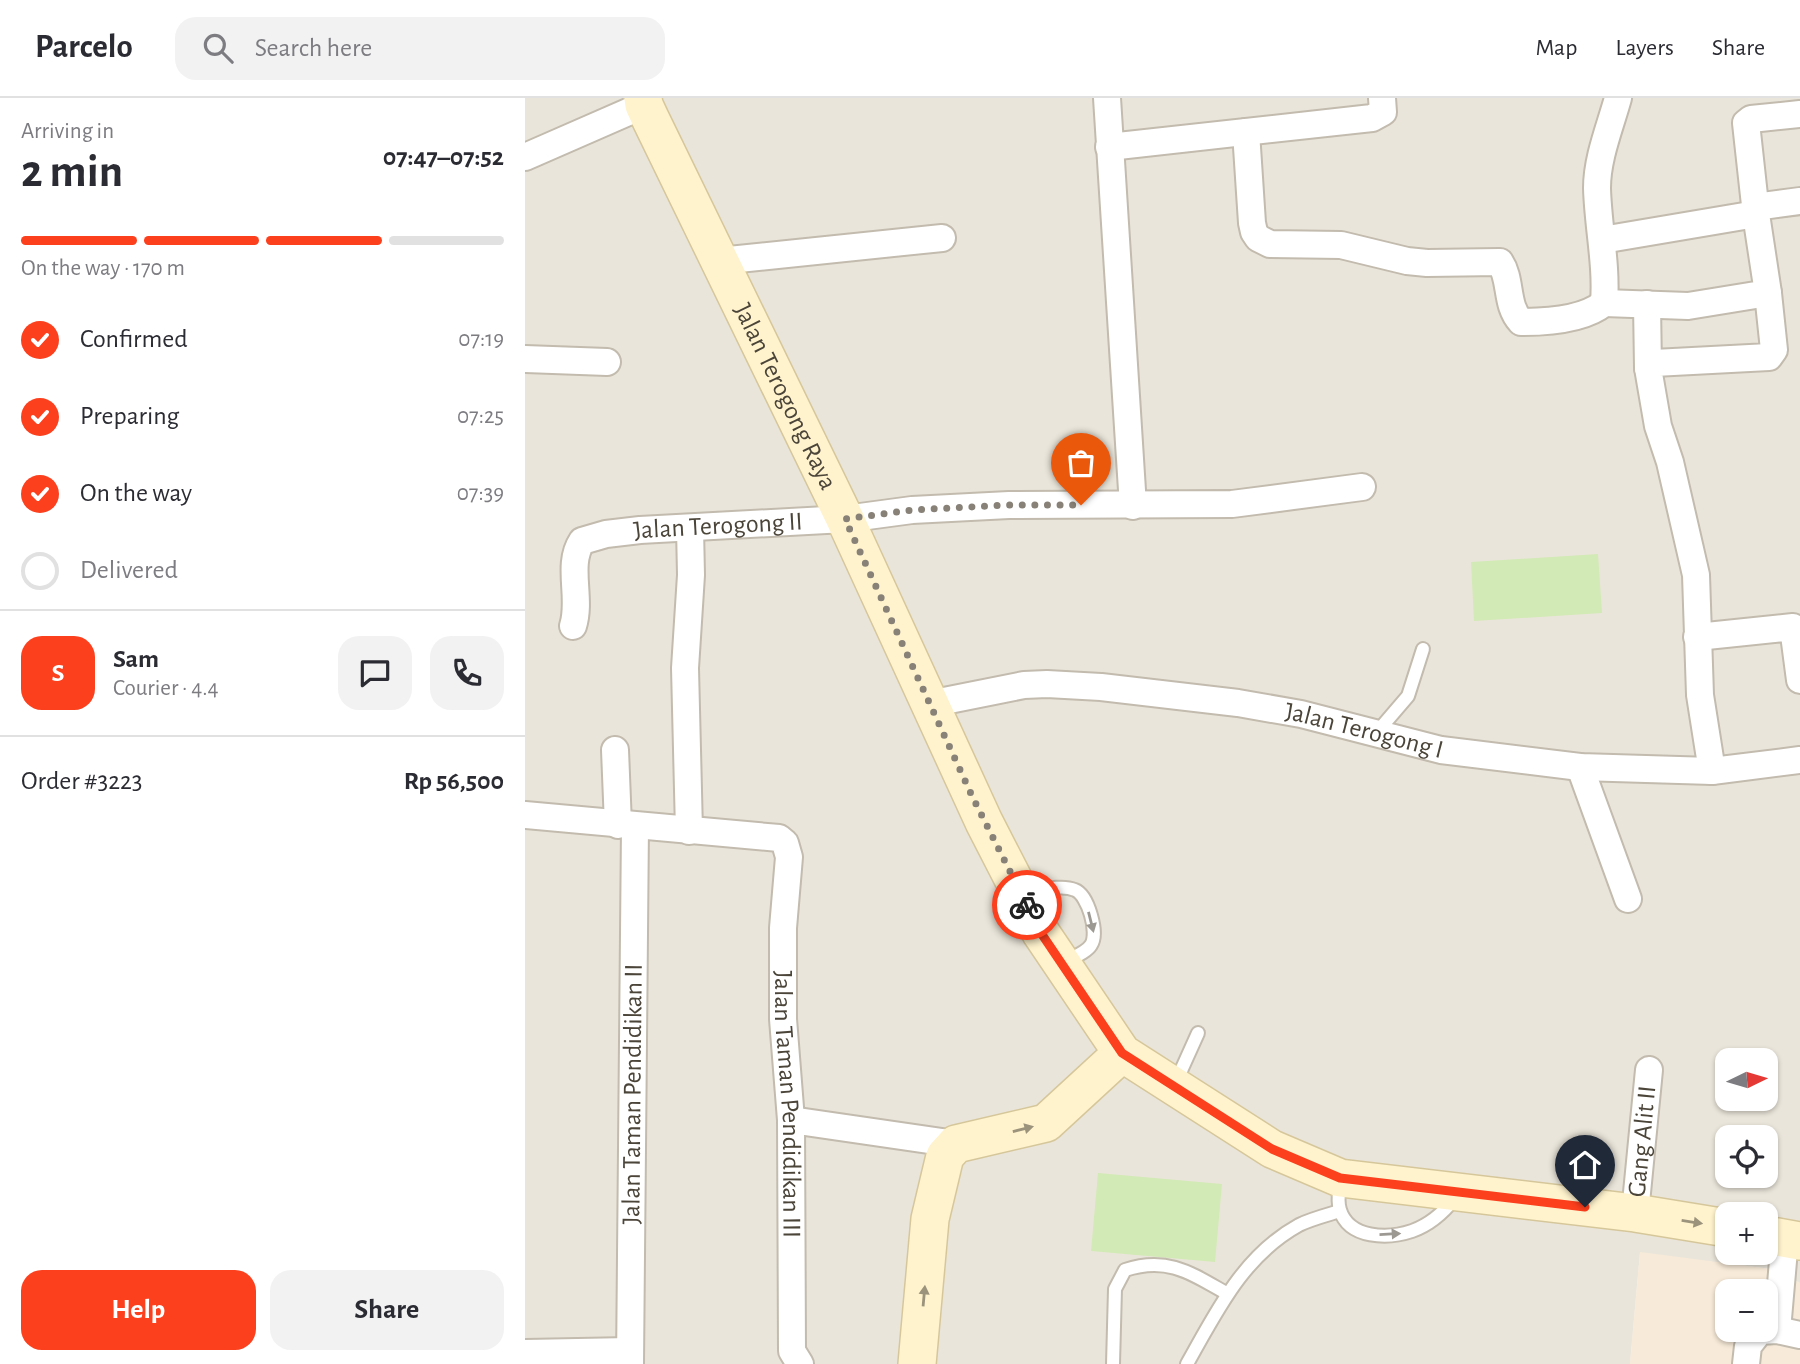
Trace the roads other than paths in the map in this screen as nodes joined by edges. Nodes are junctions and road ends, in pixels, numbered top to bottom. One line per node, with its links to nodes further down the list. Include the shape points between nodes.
1 (1107, 98): 7 (street)
2 (1383, 98): 6 (street, via 1383,113 1378,116)
3 (1618, 98): 12 (street, via 1597,186)
4 (644, 102): 8 (street); 13 (street, Jalan Terogong Raya)
5 (1800, 114): 10 (street, via 1746,123)
6 (1246, 132): 7 (street); 15 (street, via 1252,223 1263,242 1341,245 1427,263 1500,262 1515,316 1521,322 1578,315)
7 (1108, 147): 21 (street)
8 (525, 157)
9 (1800, 201): 10 (street)
10 (1755, 211): 12 (street); 14 (street)
11 (942, 238): 13 (street)
12 (1602, 240): 15 (street)
13 (719, 261): 22 (street, Jalan Terogong Raya)
14 (1768, 293): 16 (street, via 1688,306); 19 (street, via 1774,350 1769,357 1654,363)
15 (1604, 303): 16 (street)
16 (1647, 304): 19 (street)
17 (525, 359): 18 (street)
18 (607, 362)
19 (1648, 368): 25 (street, via 1696,575)
20 (1362, 487): 21 (street, Jalan Terogong II, via 1258,502)
21 (1133, 506): 22 (street, Jalan Terogong II, via 1009,505)
22 (845, 519): 23 (street, Jalan Terogong II); 28 (street, Jalan Terogong Raya)
23 (690, 528): 24 (street, Jalan Terogong II, via 620,532 583,541 574,556 577,613); 36 (street, via 685,668)
24 (573, 626)
25 (1697, 637): 27 (street, via 1793,627); 33 (street)
26 (1423, 649): 29 (lane, via 1408,696)
27 (1800, 680)
28 (929, 704): 29 (street, Jalan Terogong I, via 1024,685 1101,687 1238,703); 37 (street, Jalan Terogong Raya)
29 (1380, 734): 32 (street, Jalan Terogong I, via 1441,750)
30 (615, 750): 35 (street, Jalan Taman Pendidikan II)
31 (1800, 760): 33 (street, Jalan Terogong I)
32 (1580, 767): 33 (street, Jalan Terogong I); 38 (street)
33 (1712, 771)
34 (525, 815): 35 (street)
35 (627, 825): 36 (street); 53 (street, Jalan Taman Pendidikan II)
36 (689, 831): 44 (street, Jalan Taman Pendidikan III, via 785,842 789,857 783,1019)
37 (1021, 894): 39 (street, Jalan Terogong Raya); 39 (lane, one-way to 39, via 1062,888 1083,895 1094,937 1090,947)
38 (1628, 899)
39 (1061, 964): 41 (street, Jalan Terogong Raya)
40 (1198, 1033): 43 (lane)
41 (1122, 1053): 43 (street, Jalan Terogong Raya); 45 (street, one-way to 41, via 1046,1123)
42 (1649, 1070): 48 (street, Gang Alit II)
43 (1174, 1087): 47 (street, Jalan Terogong Raya)
44 (791, 1120): 45 (street); 54 (street, Jalan Taman Pendidikan III, via 792,1351)
45 (957, 1144): 55 (street, one-way to 45, via 930,1219 945,1156)
46 (1458, 1193): 47 (street, Jalan Terogong Raya); 47 (lane, one-way to 46, via 1347,1222 1359,1233 1388,1236 1427,1223 1445,1211); 48 (street, Jalan Terogong Raya)
47 (1340, 1194): 50 (lane, via 1252,1259)
48 (1635, 1213): 49 (street, Jalan Terogong Raya, one-way to 49)
49 (1715, 1226)
50 (1226, 1293): 56 (lane, via 1185,1269 1145,1263 1125,1270 1115,1289); 57 (lane)
51 (1755, 1342): 58 (street, via 1748,1346)
52 (525, 1353): 53 (street)
53 (630, 1358)
54 (800, 1364)
55 (917, 1364)
56 (1113, 1364)
57 (1187, 1364)
58 (1746, 1364)

